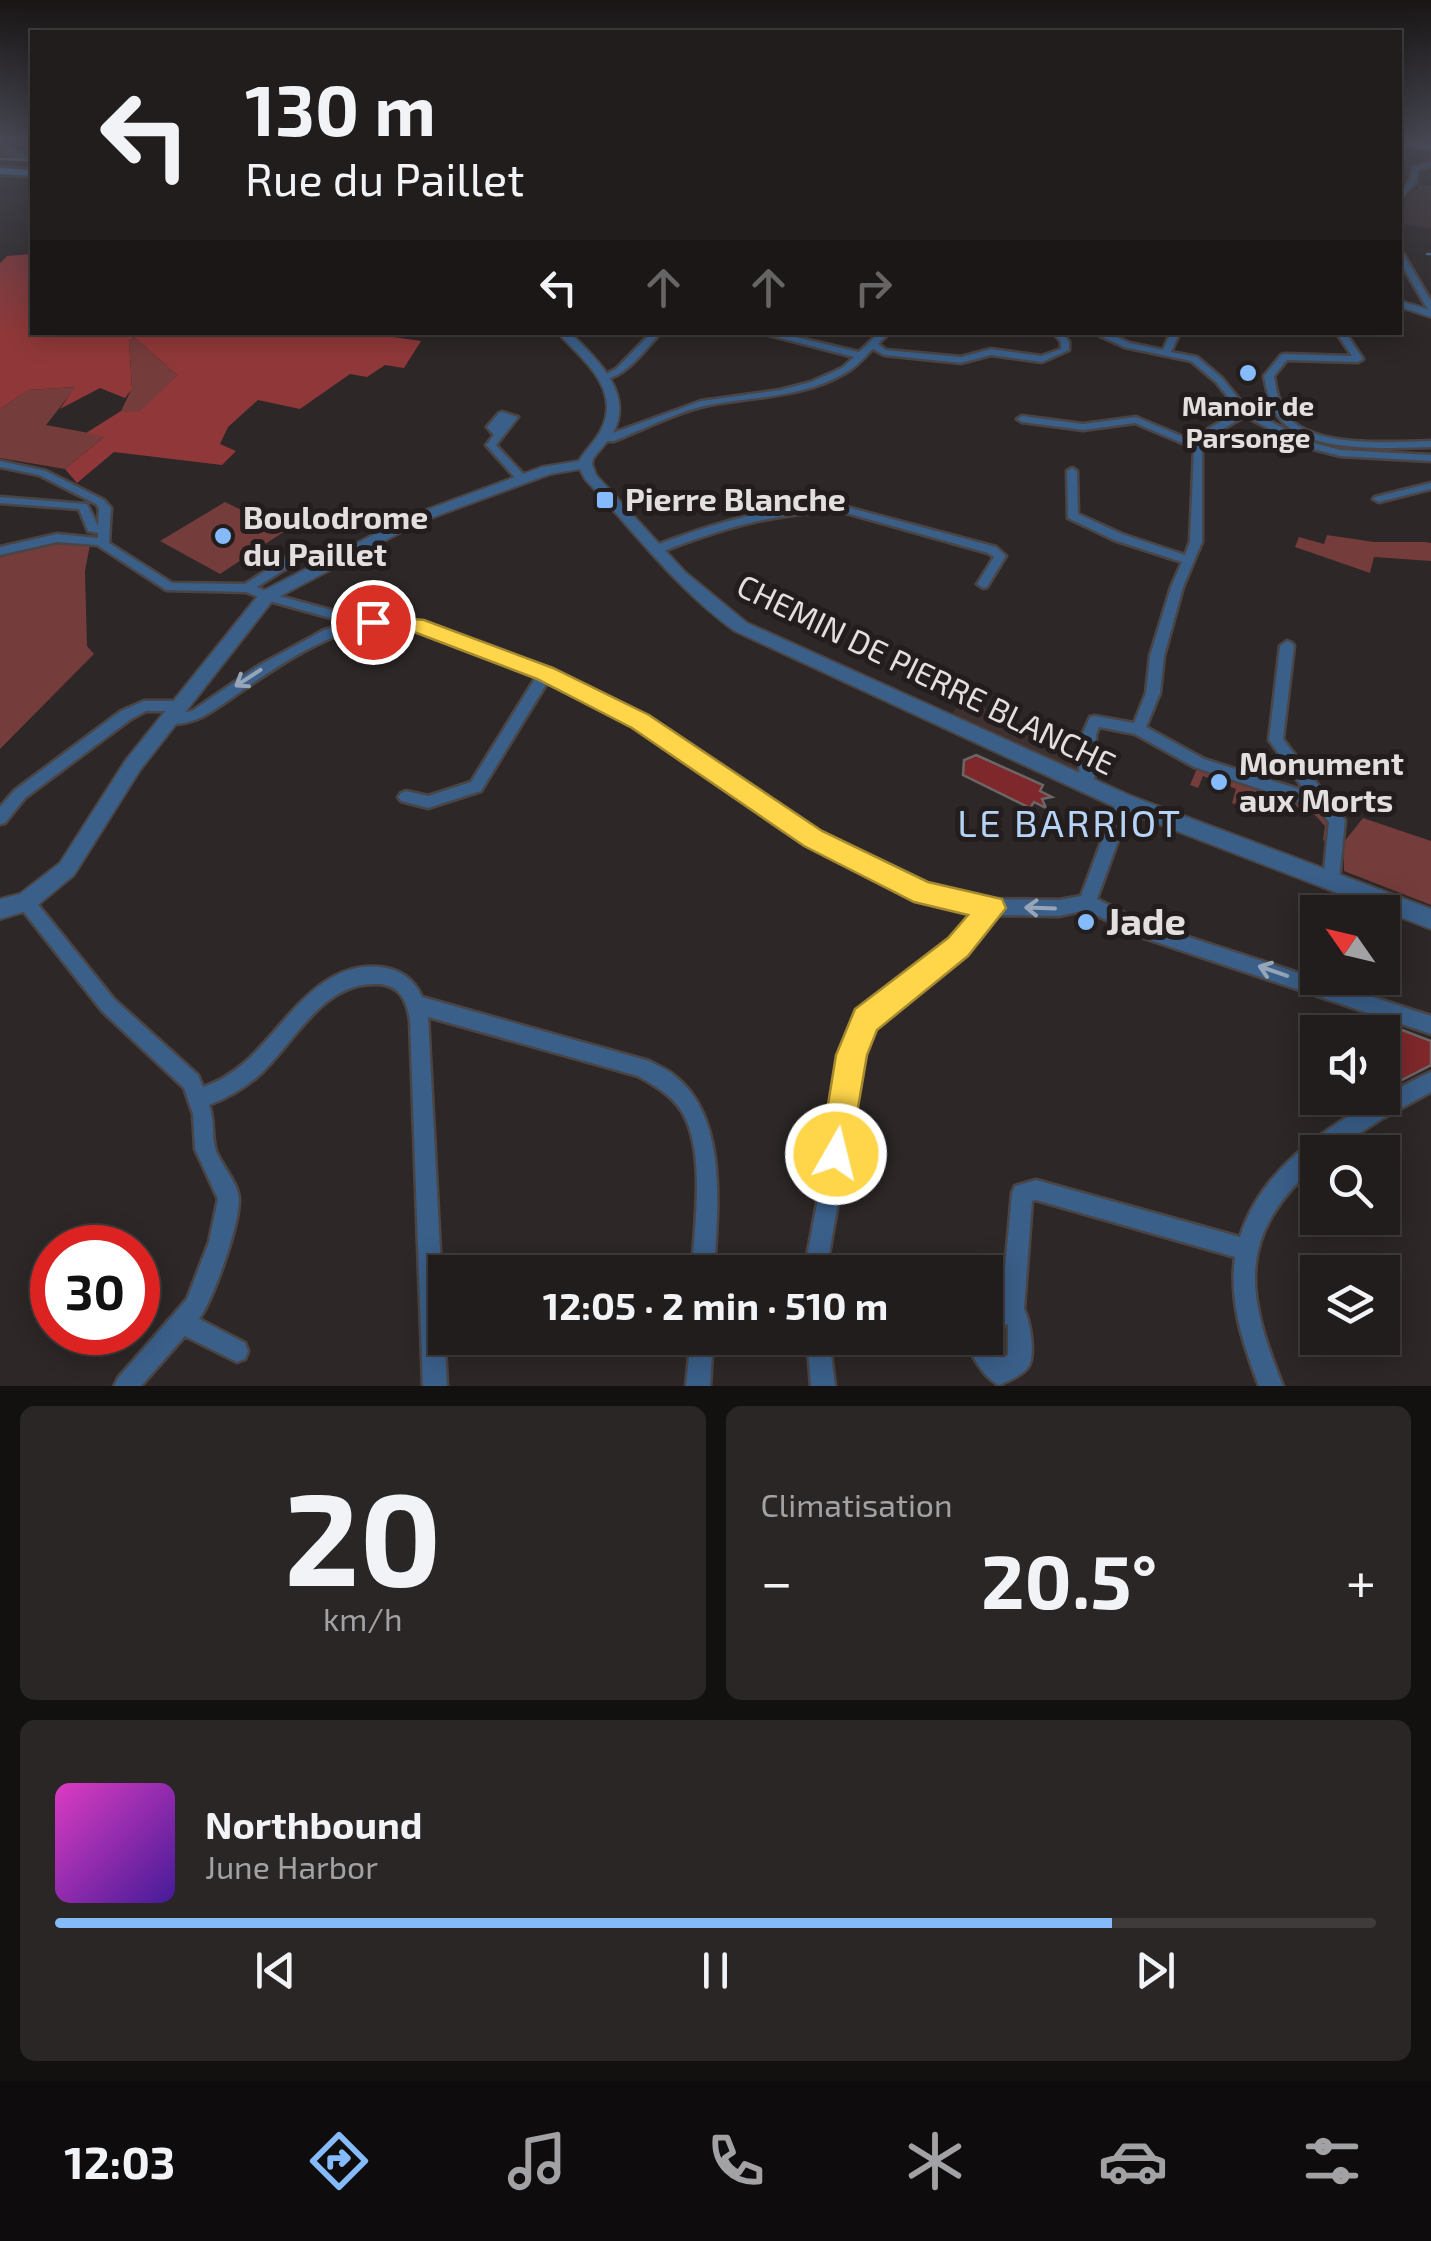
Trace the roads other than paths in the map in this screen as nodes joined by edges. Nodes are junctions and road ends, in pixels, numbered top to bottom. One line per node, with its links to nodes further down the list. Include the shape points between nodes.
1 (1402, 259): 2 (street)
2 (1420, 291): 3 (street); 3 (street)
3 (1420, 307)
4 (565, 335): 15 (street)
5 (655, 335): 15 (street)
6 (774, 335): 14 (street)
7 (883, 335): 12 (street)
8 (1059, 335): 12 (street, via 1064,350 1042,359 991,352 947,360)
9 (1103, 335): 13 (street)
10 (1175, 335): 13 (street)
11 (1342, 335): 20 (street, via 1358,359 1284,357 1269,376 1272,396 1292,426 1348,441)
12 (874, 345): 14 (street)
13 (1166, 353): 16 (street, via 1198,362)
14 (863, 356): 19 (street, via 804,387 704,403)
15 (605, 378): 19 (street, via 613,414)
16 (1245, 412): 21 (street, via 1212,430); 22 (street, via 1306,444)
17 (1022, 419): 21 (street, via 1083,428 1136,420)
18 (499, 435): 26 (street, via 492,449)
19 (604, 438): 24 (street)
20 (1431, 444)
21 (1198, 447): 33 (street, via 1197,536)
22 (1431, 458)
23 (0, 464): 30 (street, via 42,473 100,502)
24 (585, 464): 26 (street); 31 (street, CHEMIN DE PIERRE BLANCHE)
25 (1072, 471): 33 (street, via 1072,516)
26 (522, 479): 34 (street)
27 (1431, 486): 28 (street)
28 (1378, 498)
29 (0, 500): 30 (street, via 83,506)
30 (103, 536): 32 (street); 36 (street, via 116,555 170,587)
31 (655, 550): 35 (street, via 712,528 843,509 992,550 1000,556); 43 (street, CHEMIN DE PIERRE BLANCHE, via 741,627)
32 (0, 551)
33 (1189, 560): 42 (street, via 1176,586)
34 (327, 562): 36 (street, via 305,550); 37 (street)
35 (983, 584)
36 (247, 588): 37 (street)
37 (270, 597): 38 (street); 41 (street)
38 (389, 623): 40 (street, via 416,625); 41 (street, one-way to 41, via 328,633 195,716)
39 (1287, 646): 47 (street, via 1276,740)
40 (545, 674): 44 (street, via 476,787 428,802); 53 (street, via 641,722 813,838 924,893)
41 (174, 713): 45 (street, via 144,706 134,711); 50 (street, via 67,869)
42 (1140, 726): 43 (street, via 1096,721); 47 (street, via 1200,763)
43 (1086, 785): 46 (street, CHEMIN DE PIERRE BLANCHE)
44 (406, 798)
45 (8, 799): 48 (street)
46 (1124, 802): 49 (street, CHEMIN DE PIERRE BLANCHE); 51 (street)
47 (1322, 803): 49 (street, via 1337,820)
48 (0, 818)
49 (1331, 880): 54 (street, CHEMIN DE PIERRE BLANCHE)
50 (26, 902): 52 (street); 58 (street, via 86,981)
51 (1087, 902): 53 (street, one-way to 53); 56 (street, one-way to 51, via 1138,928)
52 (0, 908)
53 (992, 908): 61 (street, via 958,947 885,1001 857,1036)
54 (1431, 920)
55 (418, 1005): 58 (street, via 392,977 350,978 312,1003 254,1068); 60 (street, via 642,1068 674,1087 695,1114 706,1152); 70 (street)
56 (1431, 1025)
57 (1431, 1082): 59 (street, via 1336,1136 1298,1166 1264,1209)
58 (200, 1098): 64 (street, via 205,1149 230,1207)
59 (1246, 1249): 62 (street, via 1036,1190 1022,1193); 73 (street, via 1248,1319)
60 (703, 1255)
61 (818, 1255)
62 (1012, 1310): 63 (street); 68 (street, via 1019,1323 1018,1360 999,1374)
63 (1003, 1314)
64 (184, 1324): 65 (street); 69 (street)
65 (237, 1351)
66 (701, 1355): 71 (street)
67 (820, 1355): 72 (street)
68 (987, 1355)
69 (126, 1386)
70 (434, 1386)
71 (698, 1386)
72 (823, 1386)
73 (1271, 1386)

